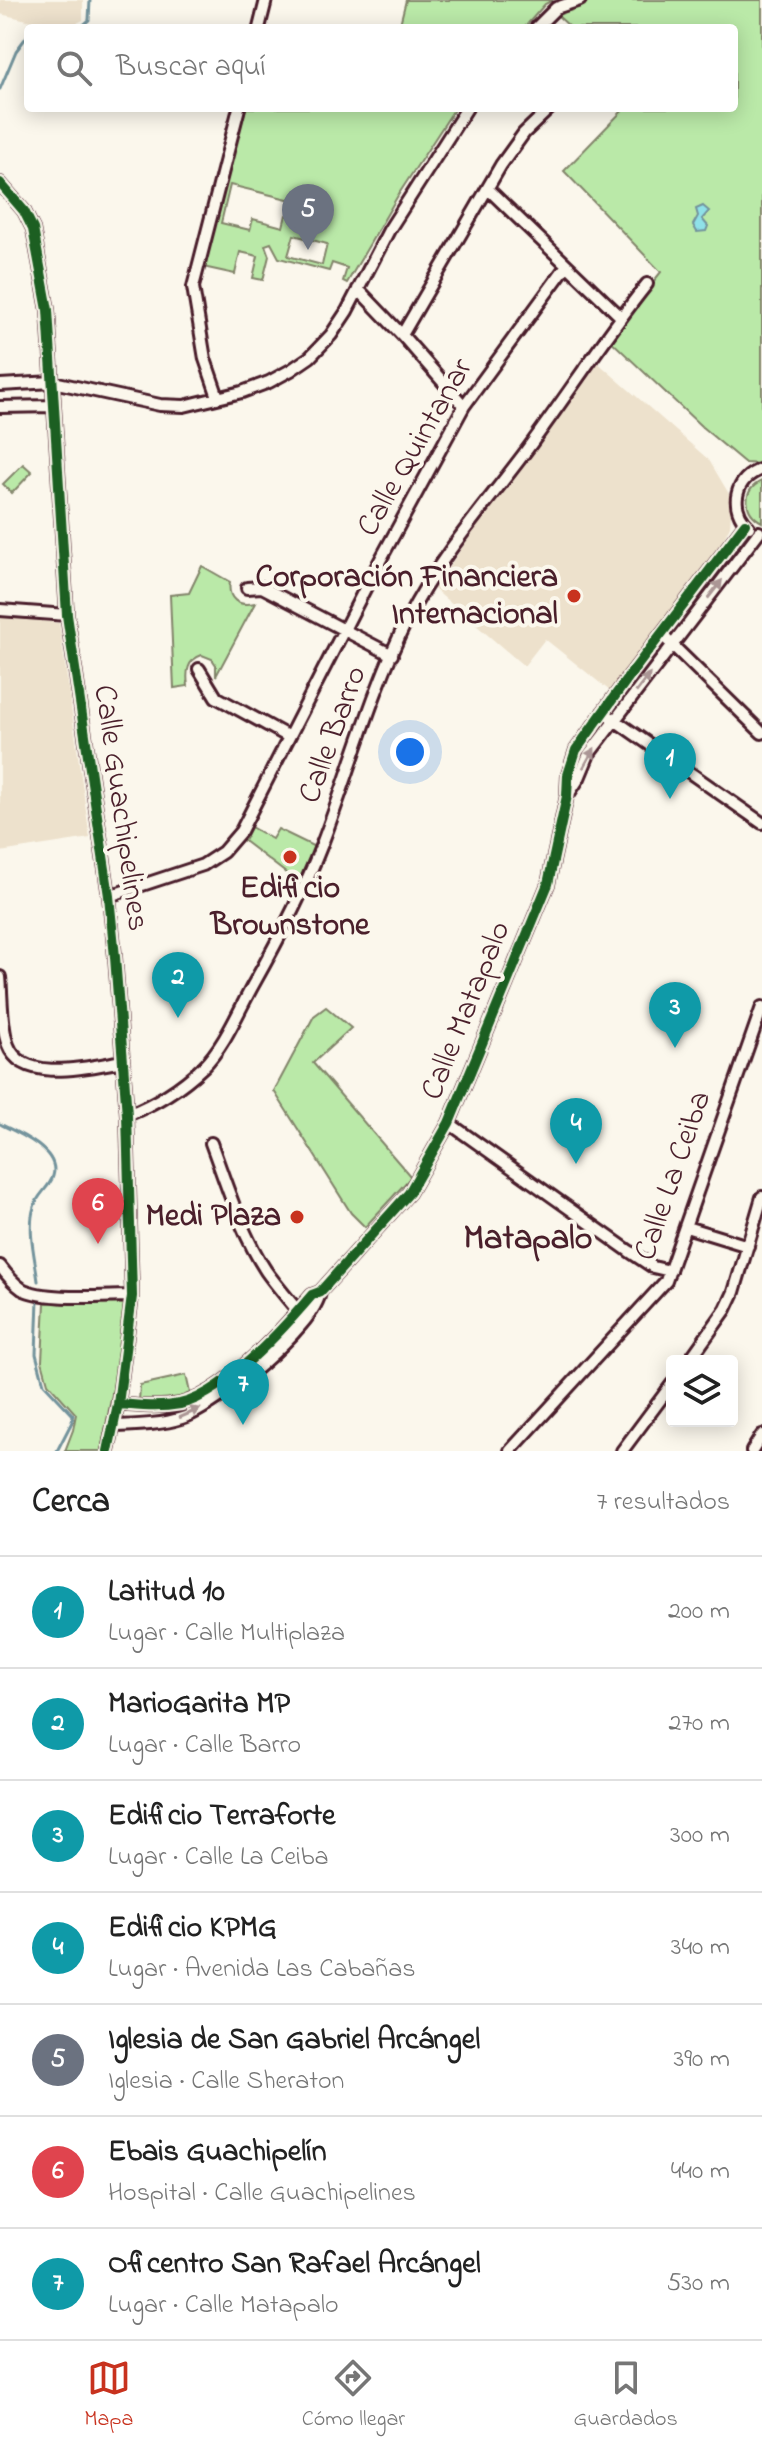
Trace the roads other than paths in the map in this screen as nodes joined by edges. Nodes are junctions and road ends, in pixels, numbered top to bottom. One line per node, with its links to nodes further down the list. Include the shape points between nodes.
1 (266, 0): 4 (street)
2 (580, 0): 3 (street)
3 (567, 1): 5 (street)
4 (260, 24)
5 (540, 24)
6 (238, 112): 18 (street, via 193,287 205,359)
7 (464, 112): 13 (street)
8 (546, 112): 10 (street, via 524,133)
9 (0, 183): 16 (street, Calle Guachipelines, via 33,229 48,310)
10 (488, 189): 11 (street); 15 (street)
11 (567, 265): 14 (street); 20 (street, Calle Quintanar)
12 (647, 284): 14 (street, Calle Barro)
13 (358, 289): 15 (street); 18 (street, via 331,335 310,357 269,382)
14 (621, 317): 31 (street, Calle Barro, via 430,580)
15 (402, 335): 20 (street)
16 (53, 382): 17 (street); 18 (street, via 160,405 184,406); 19 (street, Calle Guachipelines)
17 (0, 385)
18 (218, 397)
19 (54, 406): 21 (street); 27 (street, Calle Guachipelines)
20 (464, 406): 28 (street, Calle Quintanar)
21 (0, 407)
22 (762, 469): 23 (street, via 738,490 737,508)
23 (745, 524): 24 (street); 29 (street, Calle Matapalo)
24 (760, 532): 30 (street, Calle Matapalo, one-way to 24)
25 (247, 588): 28 (street, via 262,587)
26 (0, 610): 27 (street)
27 (67, 615): 39 (street, Calle Guachipelines)
28 (345, 629): 31 (street); 36 (street, Calle Quintanar)
29 (661, 634): 30 (street); 33 (street, Calle Matapalo)
30 (672, 645): 34 (street, Calle Matapalo, one-way to 30); 35 (street)
31 (392, 655): 43 (street, Calle Barro, via 295,909 226,1034 192,1077 154,1104)
32 (199, 669): 36 (street, via 216,697)
33 (603, 712): 34 (street); 37 (street, Calle Matapalo, via 576,750)
34 (615, 722): 37 (street, Calle Matapalo, one-way to 34, via 589,754); 38 (street)
35 (762, 733)
36 (289, 737): 39 (street, Calle Quintanar, via 241,831 223,852 203,865)
37 (567, 796): 44 (street, Calle Matapalo, via 548,884)
38 (762, 823)
39 (109, 896): 42 (street, Calle Guachipelines)
40 (0, 977): 42 (street, via 7,1042 19,1060 54,1070)
41 (762, 1007): 47 (street, Calle La Ceiba)
42 (123, 1061): 43 (street, Calle Guachipelines)
43 (127, 1115): 52 (street, Calle Guachipelines)
44 (449, 1123): 50 (street, via 629,1251); 51 (street, Calle Matapalo, via 409,1193)
45 (211, 1143): 53 (street, via 256,1253)
46 (762, 1197): 48 (street)
47 (686, 1227): 48 (street); 50 (street, Calle La Ceiba)
48 (748, 1246): 54 (street, via 726,1309)
49 (0, 1266): 52 (street, via 14,1283 43,1295)
50 (670, 1271): 60 (street, Calle La Ceiba, via 656,1294)
51 (320, 1292): 53 (street, Calle Matapalo); 57 (street, Calle Matapalo, one-way to 51, via 183,1418 216,1401 296,1330 319,1302)
52 (132, 1296): 56 (street, Calle Guachipelines)
53 (298, 1311): 56 (street, Calle Matapalo, via 257,1354 212,1389 184,1403 154,1408)
54 (693, 1355)
55 (666, 1392): 61 (street)
56 (118, 1404): 57 (street, Calle Guachipelines)
57 (114, 1426): 59 (street, Calle Guachipelines)
58 (762, 1435): 62 (street)
59 (108, 1451)
60 (510, 1451)
61 (622, 1451)
62 (752, 1451)

